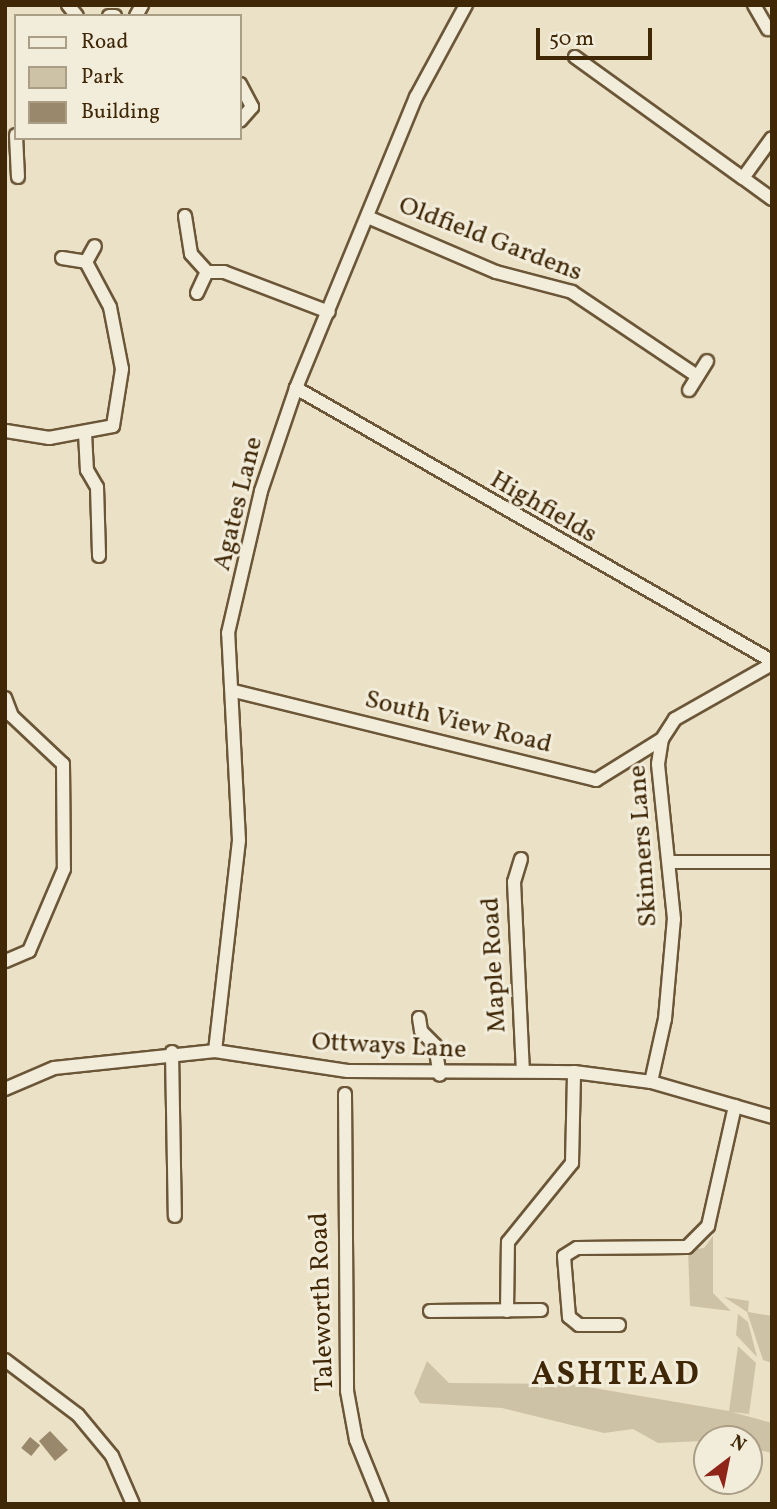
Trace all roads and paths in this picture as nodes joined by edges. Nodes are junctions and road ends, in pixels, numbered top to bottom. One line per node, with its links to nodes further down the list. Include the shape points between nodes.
1 (466, 5): 13 (street, Agates Lane, via 416,97)
2 (754, 5): 3 (street)
3 (768, 29)
4 (575, 57): 10 (street)
5 (242, 88): 6 (street, via 252,107)
6 (242, 119)
7 (772, 138): 10 (street)
8 (16, 140): 9 (street)
9 (18, 177)
10 (743, 178): 11 (street)
11 (772, 199)
12 (184, 216): 17 (street, via 191,254)
13 (370, 218): 19 (street, Agates Lane); 21 (street, Oldfield Gardens, via 496,272 572,292 619,329)
14 (95, 246): 16 (street)
15 (62, 258): 16 (street)
16 (86, 262): 25 (street, via 110,307 122,369 113,426)
17 (207, 272): 18 (street); 19 (street, via 240,275)
18 (197, 293)
19 (329, 312): 22 (street, Agates Lane)
20 (707, 361): 21 (street)
21 (697, 376): 23 (street)
22 (296, 388): 27 (street, Highfields); 28 (street, Agates Lane, via 261,491 228,633)
23 (689, 390)
24 (6, 431): 25 (street, via 49,438)
25 (85, 433): 26 (street, via 87,470 97,487)
26 (99, 556)
27 (772, 663): 30 (street, Skinners Lane, via 675,719)
28 (234, 691): 30 (street, South View Road, via 596,780); 36 (street, Agates Lane, via 239,840)
29 (5, 698): 34 (street, via 12,716 63,764 64,869 29,951)
30 (662, 739): 32 (street, Skinners Lane, via 659,764)
31 (521, 859): 38 (street, Maple Road, via 514,882)
32 (673, 862): 33 (street); 41 (street, Skinners Lane, via 665,1019)
33 (772, 862)
34 (5, 961)
35 (419, 1018): 40 (street, via 421,1031 435,1045)
36 (215, 1051): 37 (street, Ottways Lane); 40 (street, Ottways Lane, via 321,1069)
37 (172, 1052): 42 (street, Ottways Lane, via 54,1068); 46 (street)
38 (523, 1071): 39 (street, Ottways Lane); 40 (street, Ottways Lane)
39 (574, 1072): 41 (street, Ottways Lane); 49 (street, via 572,1163 508,1242)
40 (440, 1075)
41 (651, 1082): 44 (street, Ottways Lane)
42 (5, 1089)
43 (345, 1094): 53 (street, Taleworth Road, via 347,1391 356,1440)
44 (735, 1107): 45 (street, Ottways Lane); 50 (street, via 708,1226 687,1247 589,1249 564,1256 564,1307 579,1325)
45 (772, 1117)
46 (175, 1216)
47 (541, 1310): 49 (street)
48 (430, 1311): 49 (street)
49 (507, 1311)
50 (619, 1325)
51 (5, 1360): 52 (street, via 78,1415 112,1456)
52 (133, 1504)
53 (382, 1504)

